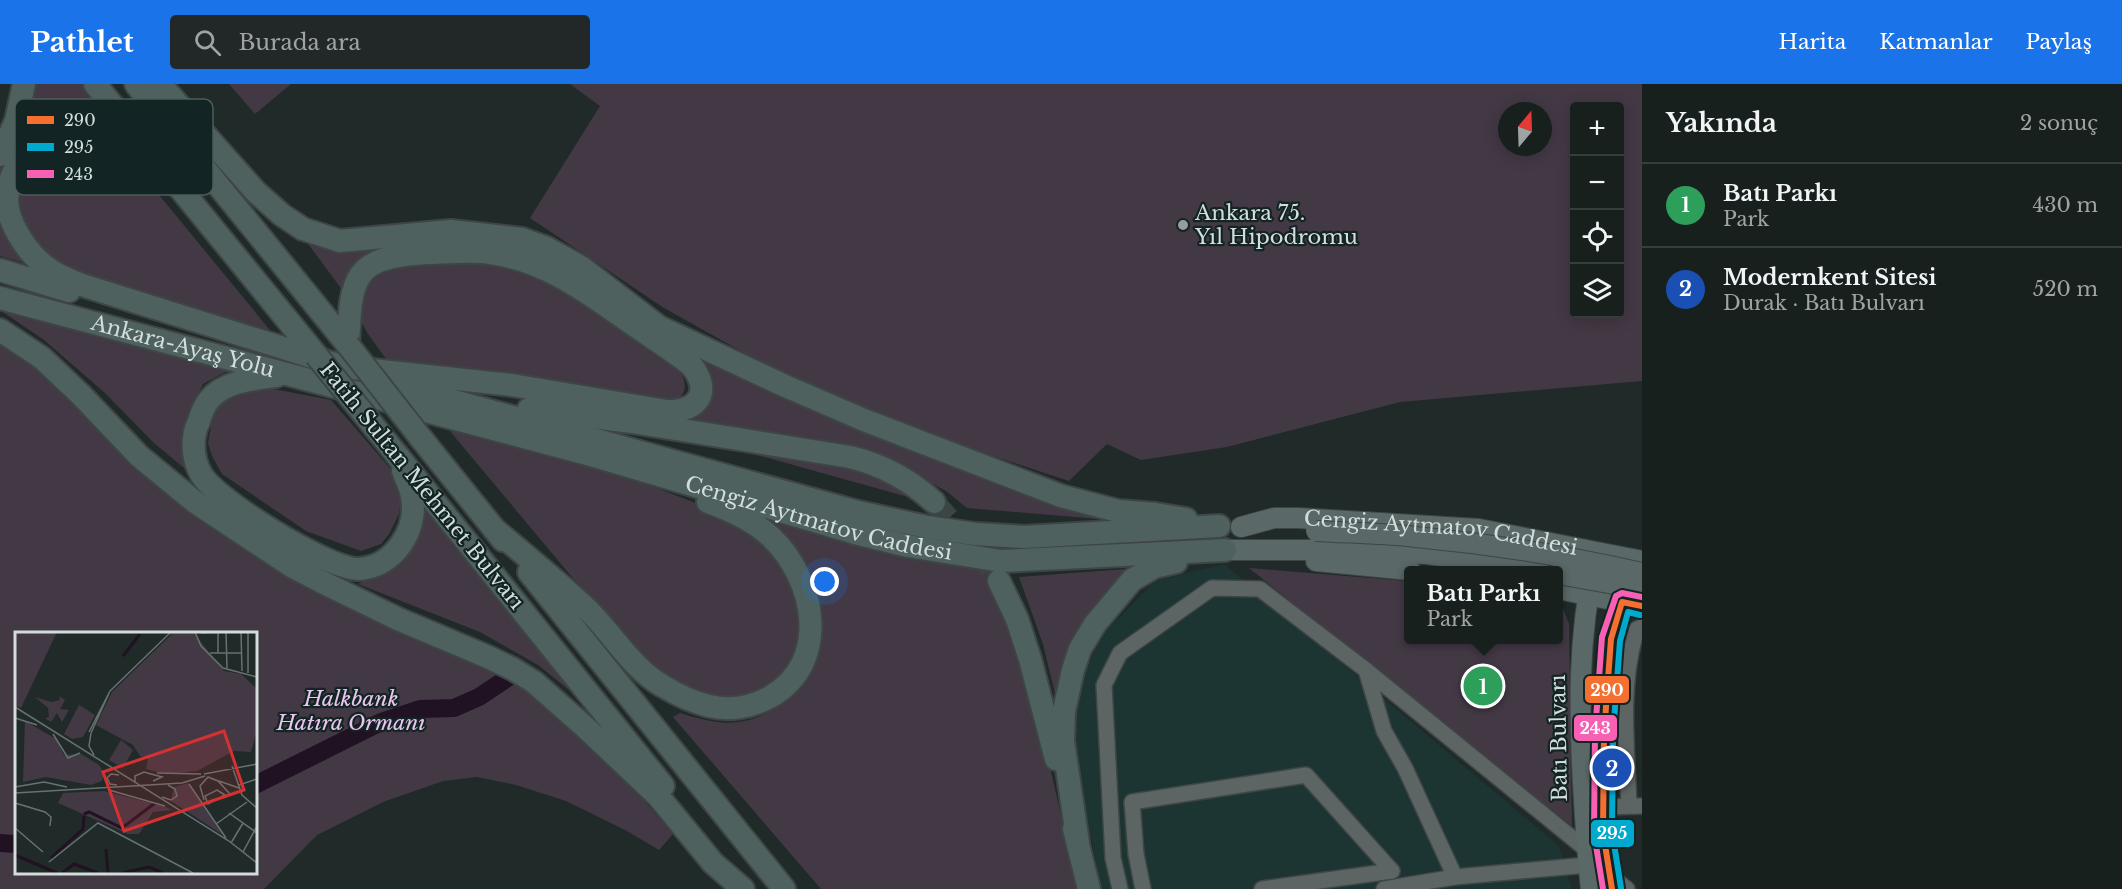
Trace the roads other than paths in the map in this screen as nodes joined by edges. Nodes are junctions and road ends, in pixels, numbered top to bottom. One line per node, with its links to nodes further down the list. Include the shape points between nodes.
1 (24, 84): 5 (highway)
2 (95, 84): 6 (highway, Fatih Sultan Mehmet Bulvarı)
3 (136, 84): 7 (highway, Fatih Sultan Mehmet Bulvarı)
4 (160, 84): 8 (highway)
5 (21, 99)
6 (107, 99)
7 (148, 99)
8 (173, 99)
9 (15, 124): 11 (highway)
10 (213, 144): 25 (highway, via 256,192 303,229 340,241 451,231 522,239 581,267 659,327 864,420 1080,502)
11 (0, 155)
12 (15, 171): 18 (highway, via 8,209 32,253 58,274 82,285)
13 (213, 184): 18 (highway, Fatih Sultan Mehmet Bulvarı)
14 (186, 195): 23 (highway, Fatih Sultan Mehmet Bulvarı, bridge)
15 (0, 270): 18 (highway, Ankara-Ayaş Yolu)
16 (0, 298): 19 (highway, Ankara-Ayaş Yolu)
17 (0, 330): 45 (highway, via 42,358 139,456 195,502 293,567 398,620 513,669 534,682)
18 (346, 356): 18 (highway, via 353,291 374,261 470,251 545,268 568,279 691,365 701,388 690,408 667,411); 21 (highway, Cengiz Aytmatov Caddesi); 26 (highway, Fatih Sultan Mehmet Bulvarı, bridge, via 420,437)
19 (283, 375): 20 (highway, Ankara-Ayaş Yolu); 23 (highway, via 222,389 209,400 194,430 195,461 201,475 226,500 331,562 357,569 376,566 393,555 411,523 412,497)
20 (366, 396): 22 (highway, Cengiz Aytmatov Caddesi)
21 (447, 399): 24 (highway, via 632,422 849,457 915,484); 25 (highway, Cengiz Aytmatov Caddesi, via 858,512 927,527 1024,537)
22 (584, 453): 26 (highway, via 738,515 758,526 789,558 809,604 810,631 800,669 778,693 760,703 726,708 709,706 661,685 643,671 588,609); 28 (highway, Cengiz Aytmatov Caddesi, via 855,533 976,559 1032,561)
23 (397, 455): 55 (highway, Fatih Sultan Mehmet Bulvarı)
24 (934, 502)
25 (1230, 527): 27 (main road, Cengiz Aytmatov Caddesi, via 1274,518 1298,518 1479,529); 36 (main road, Cengiz Aytmatov Caddesi, bridge, via 1414,536 1574,558)
26 (494, 529): 56 (highway, Fatih Sultan Mehmet Bulvarı)
27 (1538, 539): 30 (main road, Cengiz Aytmatov Caddesi); 33 (main road, via 1557,553)
28 (1225, 550): 29 (main road, Cengiz Aytmatov Caddesi); 48 (highway, via 1161,565 1132,580 1095,624 1080,649 1064,711 1064,741)
29 (1282, 550): 32 (main road, Cengiz Aytmatov Caddesi, via 1427,554); 34 (main road, Cengiz Aytmatov Caddesi, via 1314,561)
30 (1597, 551): 31 (main road, Cengiz Aytmatov Caddesi); 40 (main road, Batı Bulvarı)
31 (1635, 559): 41 (main road, Batı Bulvarı)
32 (1511, 566)
33 (1558, 566)
34 (1404, 569)
35 (1563, 573): 38 (main road, Cengiz Aytmatov Caddesi, bridge)
36 (1642, 573)
37 (999, 581): 48 (highway, via 1030,659)
38 (1642, 589)
39 (1563, 590): 40 (main road, Cengiz Aytmatov Caddesi)
40 (1586, 595): 41 (main road, Cengiz Aytmatov Caddesi); 51 (main road, Batı Bulvarı, via 1580,728)
41 (1622, 602): 42 (main road, Cengiz Aytmatov Caddesi); 47 (main road, Batı Bulvarı, via 1611,639)
42 (1642, 606)
43 (1642, 627): 46 (street, via 1637,629 1631,648 1626,684)
44 (1366, 670): 50 (street, via 1260,588 1212,588 1120,653 1104,685); 51 (street); 52 (street, via 1384,731)
45 (626, 767): 54 (highway); 55 (highway, via 658,796 713,863)
46 (1635, 806): 47 (street)
47 (1603, 807): 53 (main road, Batı Bulvarı)
48 (1078, 843): 57 (highway)
49 (1136, 854): 50 (street); 59 (street); 60 (street, via 1132,802 1306,775 1392,871)
50 (1113, 858): 58 (street)
51 (1587, 858): 52 (street); 62 (main road, Batı Bulvarı)
52 (1455, 877): 61 (street)
53 (1610, 882): 63 (street)
54 (723, 889)
55 (744, 889)
56 (784, 889)
57 (1089, 889)
58 (1120, 889)
59 (1143, 889)
60 (1262, 889)
61 (1384, 889)
62 (1591, 889)
63 (1627, 889)

